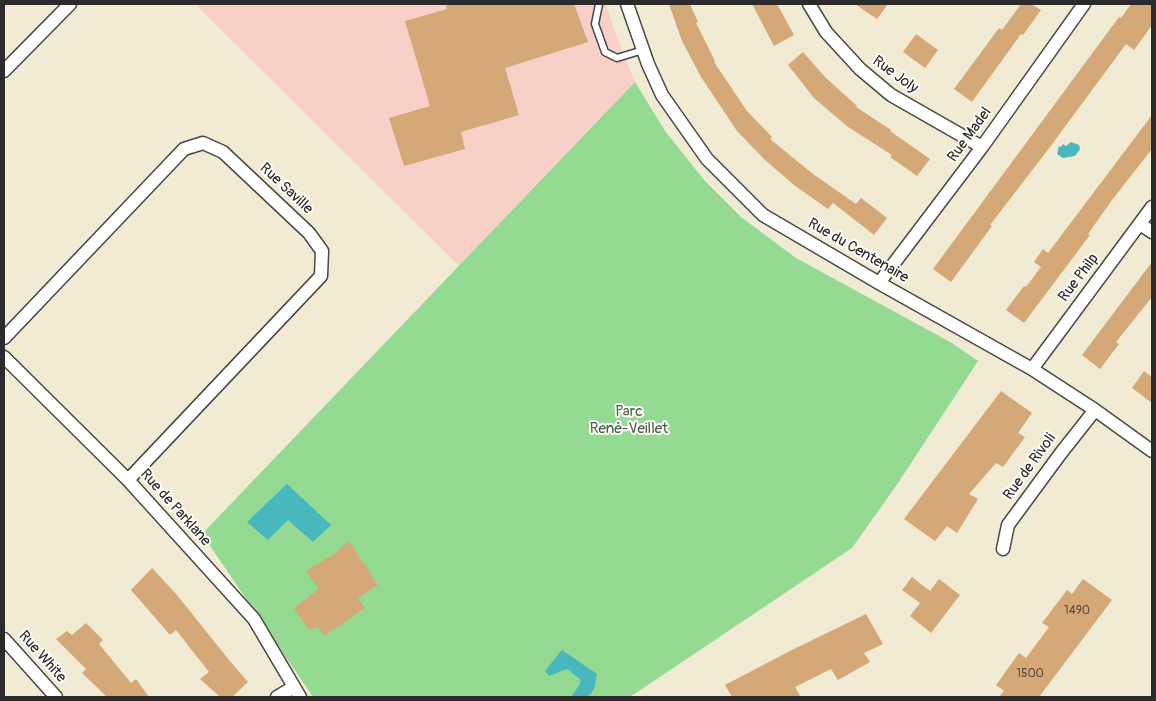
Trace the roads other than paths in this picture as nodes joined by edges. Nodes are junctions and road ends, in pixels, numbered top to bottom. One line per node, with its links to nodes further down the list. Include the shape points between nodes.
1 (70, 4): 7 (street)
2 (599, 4): 6 (lane, via 595,24 605,52 617,58)
3 (627, 4): 6 (street, Rue du Centenaire)
4 (810, 4): 8 (street, Rue Joly, via 832,38 860,69 891,95)
5 (1084, 4): 8 (street, Rue Madel)
6 (643, 50): 12 (street, Rue du Centenaire, via 662,95 707,159 763,215)
7 (4, 71)
8 (982, 147): 12 (street, Rue Madel)
9 (1152, 207): 10 (street, Rue Philp)
10 (1140, 224): 11 (street); 15 (street, Rue Philp)
11 (1152, 232)
12 (880, 283): 15 (street, Rue du Centenaire)
13 (4, 338): 18 (street, Rue Saville, via 184,149 203,143 223,152 309,232 322,251 321,276)
14 (4, 357): 18 (street, Rue de Parklane)
15 (1032, 369): 16 (street, Rue du Centenaire)
16 (1094, 410): 17 (street, Rue du Centenaire); 19 (street, Rue de Rivoli, via 1008,525)
17 (1152, 451)
18 (128, 480): 21 (street, Rue de Parklane, via 254,619)
19 (1004, 549)
20 (4, 639): 22 (street, Rue White)
21 (297, 692): 23 (street)
22 (56, 697)
23 (277, 697)

